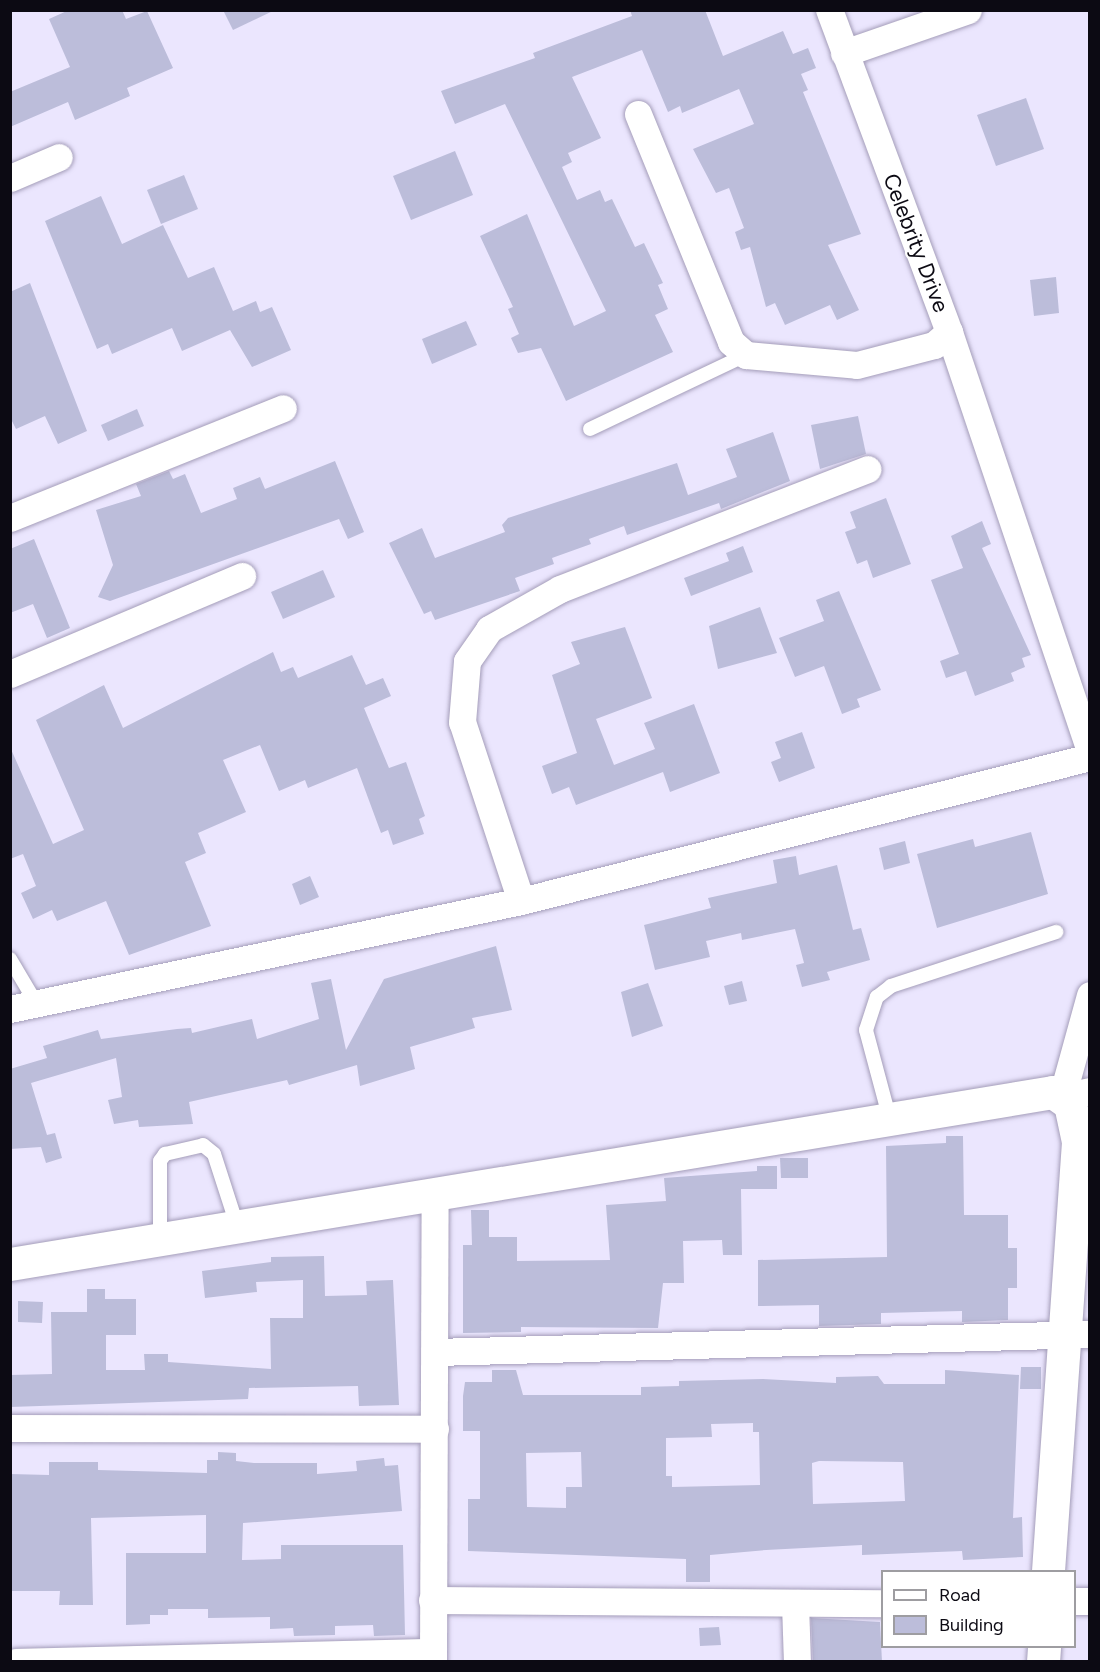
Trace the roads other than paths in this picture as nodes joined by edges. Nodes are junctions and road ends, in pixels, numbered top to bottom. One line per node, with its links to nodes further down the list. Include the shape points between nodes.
1 (829, 10): 3 (street, Celebrity Drive)
2 (968, 10): 3 (street)
3 (844, 53): 7 (street, Celebrity Drive)
4 (638, 114): 8 (street, via 731,342)
5 (59, 157): 6 (street)
6 (10, 178)
7 (949, 332): 8 (street, Celebrity Drive, via 934,345 857,365); 15 (street)
8 (746, 355): 10 (lane)
9 (284, 408): 12 (street)
10 (590, 429)
11 (867, 469): 17 (street, via 560,589 489,629 467,661 462,722)
12 (10, 518)
13 (242, 576): 14 (street)
14 (10, 674)
15 (1089, 751)
16 (1089, 758): 17 (street)
17 (521, 901): 21 (street)
18 (1056, 932): 23 (lane, via 891,986 877,997 866,1030)
19 (10, 959): 21 (lane)
20 (1089, 996): 22 (street)
21 (23, 1006)
22 (1076, 1094): 23 (street, via 1039,1092); 28 (street)
23 (889, 1116): 24 (street)
24 (435, 1195): 25 (street); 29 (street)
25 (237, 1225): 26 (street); 26 (lane, via 214,1154 203,1145 165,1154 160,1161)
26 (160, 1238): 27 (street)
27 (10, 1263)
28 (1076, 1335): 29 (street); 32 (street)
29 (435, 1352): 31 (street)
30 (10, 1428): 31 (street)
31 (435, 1429): 33 (street)
32 (1048, 1570)
33 (432, 1600): 34 (street); 36 (street)
34 (795, 1603): 35 (street); 38 (street)
35 (881, 1603)
36 (433, 1657): 37 (street)
37 (16, 1662)
38 (796, 1662)

